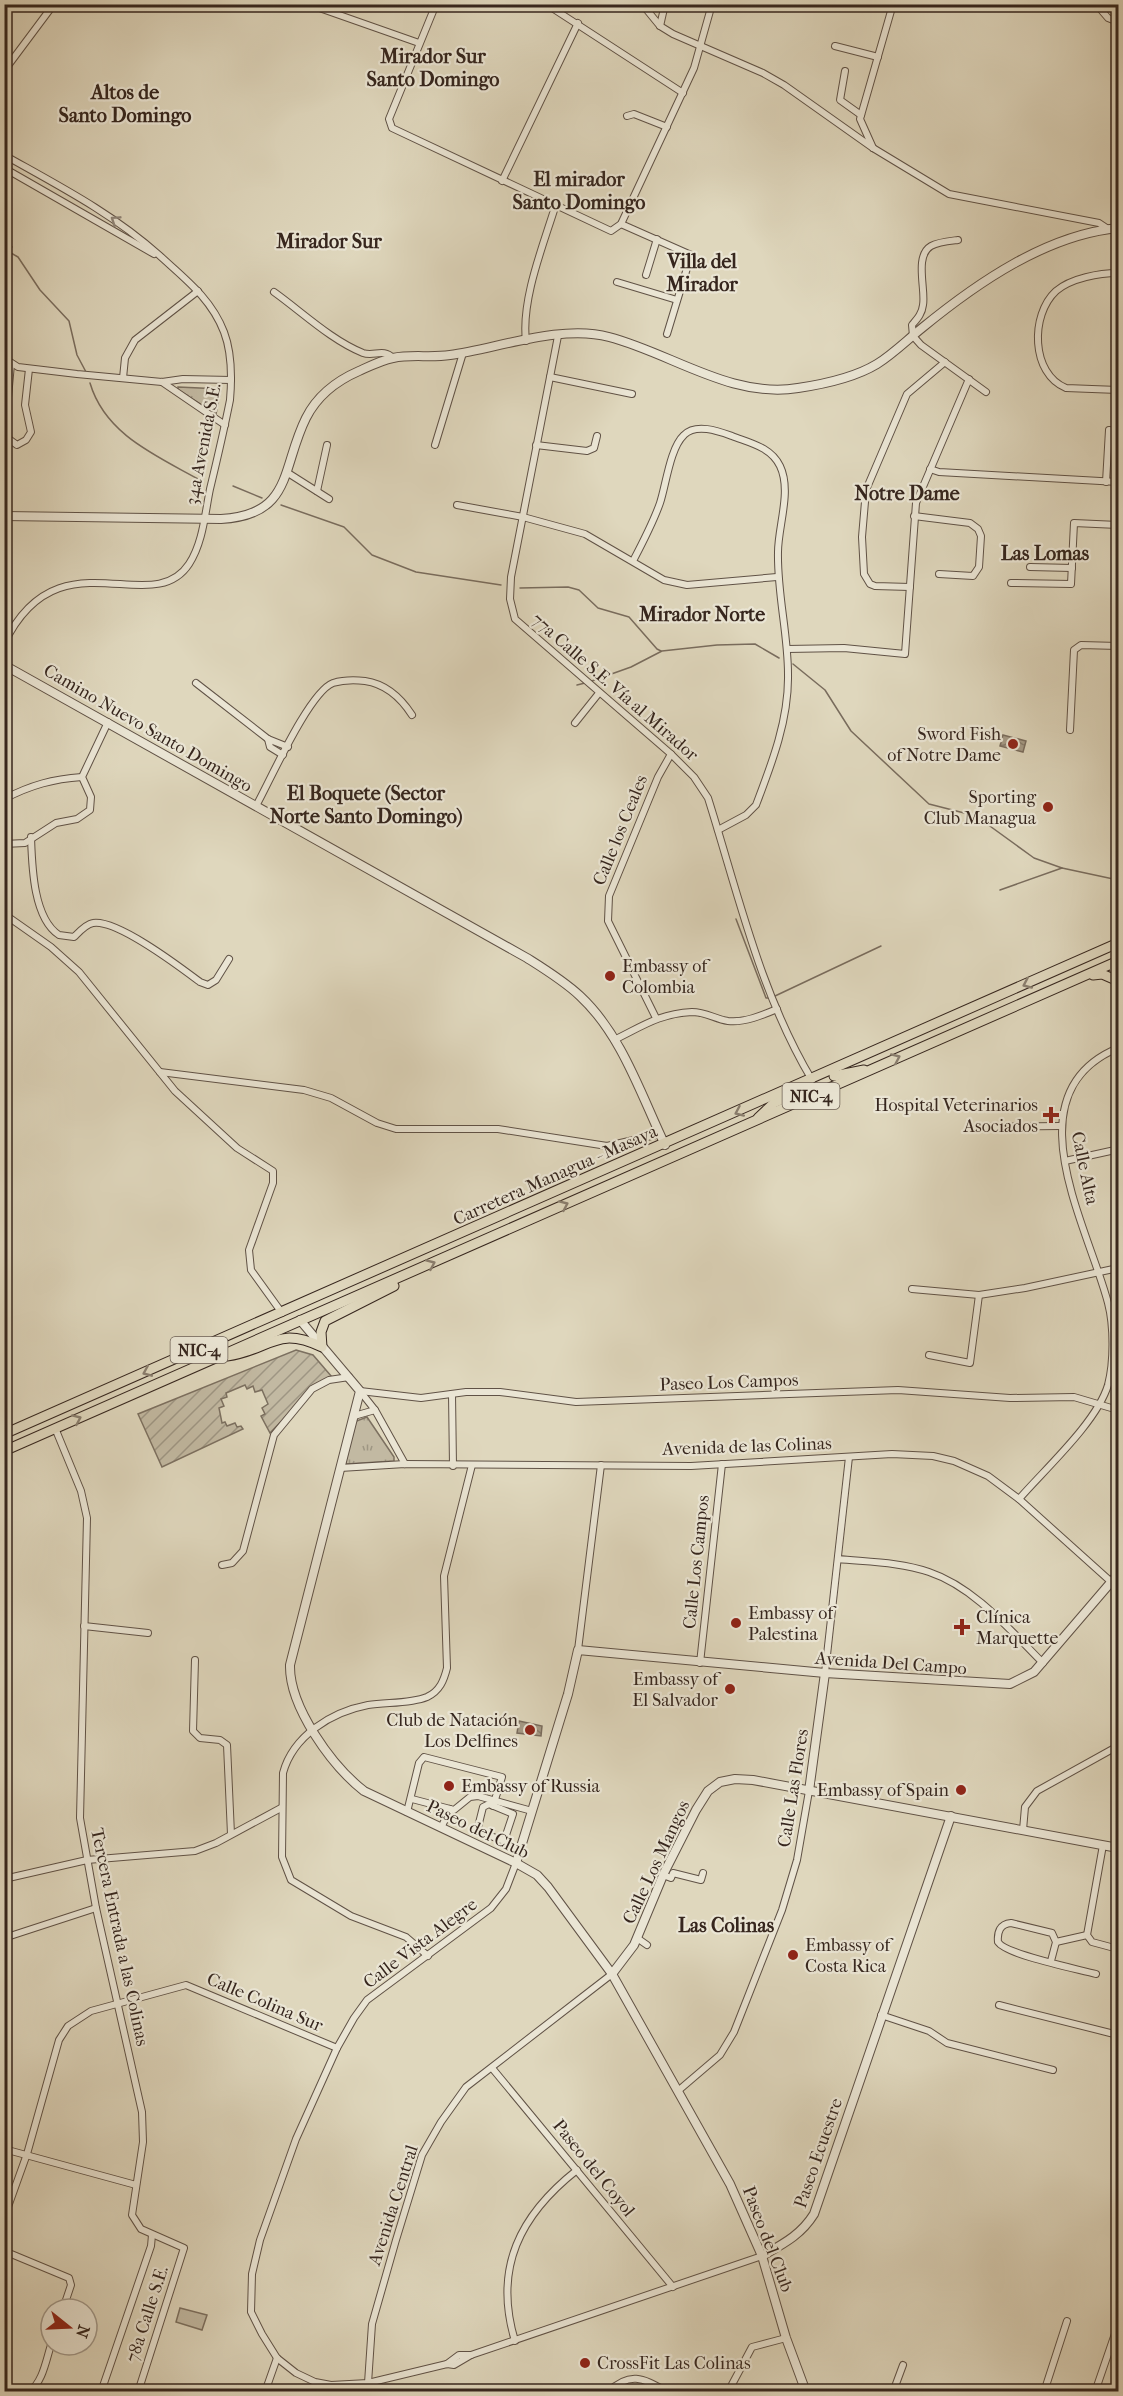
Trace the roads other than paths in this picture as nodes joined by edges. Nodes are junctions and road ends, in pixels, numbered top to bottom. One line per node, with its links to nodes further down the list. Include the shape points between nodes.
1 (54, 4): 17 (street)
2 (308, 4): 13 (street)
3 (436, 4): 13 (street)
4 (546, 4): 11 (street)
5 (642, 4): 12 (street)
6 (665, 4): 12 (street)
7 (712, 4): 15 (street)
8 (1096, 4): 10 (street, via 1108,18)
9 (891, 5): 16 (street)
10 (1119, 22)
11 (578, 23): 19 (street); 28 (street)
12 (660, 26): 15 (street)
13 (419, 43): 28 (street, via 389,124)
14 (835, 46): 16 (street)
15 (702, 48): 19 (street); 23 (street, via 784,85)
16 (878, 57): 20 (street)
17 (4, 71)
18 (845, 71): 20 (street, via 840,100)
19 (683, 93): 22 (street)
20 (861, 115): 23 (street)
21 (627, 116): 22 (street, via 634,114)
22 (667, 127): 30 (street)
23 (873, 148): 32 (street, via 949,194 1099,223)
24 (4, 155): 25 (street, 34a Avenida S.E.)
25 (20, 164): 27 (street); 35 (street, 34a Avenida S.E., one-way to 25, via 122,224)
26 (4, 168): 27 (street, 34a Avenida S.E.)
27 (15, 173): 35 (street, 34a Avenida S.E.)
28 (502, 181): 29 (street)
29 (555, 207): 30 (street, via 604,230 616,229); 47 (street, via 536,271)
30 (621, 224): 33 (street)
31 (1119, 228): 32 (street)
32 (1108, 229): 46 (street, via 1079,235 1035,254 972,290)
33 (657, 239): 38 (street); 43 (street, via 691,255)
34 (958, 240): 46 (street, via 926,250 920,275 924,302 912,326)
35 (160, 256): 41 (street, 34a Avenida S.E.)
36 (1106, 273): 37 (street); 39 (street); 59 (street, via 1056,292 1041,320 1040,363 1058,385 1066,388)
37 (1119, 273)
38 (646, 275)
39 (1119, 280)
40 (617, 282): 43 (street)
41 (198, 291): 55 (street, via 135,340 125,358); 57 (street, 34a Avenida S.E., via 224,332)
42 (274, 292): 50 (street, via 350,348 367,355 381,352)
43 (677, 300): 44 (street)
44 (667, 334)
45 (558, 336): 46 (street, via 610,337 725,381 795,389 840,380 876,365); 47 (street); 54 (street, 77a Calle S.E. Vía al Mirador)
46 (913, 336): 51 (street)
47 (526, 341): 48 (street)
48 (463, 352): 50 (street); 66 (street)
49 (4, 358): 52 (street)
50 (393, 358): 69 (street, via 335,384 316,402 300,431)
51 (945, 362): 56 (street); 86 (street, via 907,394 866,490 864,574 875,586)
52 (11, 364): 53 (street); 53 (street, via 5,431 6,437 17,445 31,432 25,405)
53 (28, 369): 55 (street)
54 (549, 377): 61 (street); 67 (street, 77a Calle S.E. Vía al Mirador)
55 (123, 378): 58 (street)
56 (969, 379): 60 (street); 68 (street)
57 (231, 380): 58 (street); 62 (street, 34a Avenida S.E.)
58 (162, 382): 62 (street)
59 (1119, 390)
60 (986, 392)
61 (632, 394)
62 (225, 425): 78 (street, 34a Avenida S.E.)
63 (1119, 432): 70 (street, via 1109,430)
64 (597, 436): 67 (street, via 594,448 587,451)
65 (327, 445): 72 (street)
66 (435, 445)
67 (536, 445): 77 (street, 77a Calle S.E. Vía al Mirador)
68 (930, 469): 70 (street); 76 (street)
69 (288, 473): 72 (street); 78 (street, via 277,496 258,511 239,518)
70 (1106, 482): 71 (street)
71 (1119, 482)
72 (317, 491): 73 (street)
73 (329, 499)
74 (457, 505): 77 (street)
75 (4, 516): 78 (street)
76 (914, 516): 83 (street, via 970,523 978,529 979,567 973,576); 86 (street)
77 (523, 517): 80 (street, via 585,534); 92 (street, 77a Calle S.E. Vía al Mirador, via 510,599 515,619)
78 (204, 518): 87 (street, 34a Avenida S.E., via 189,565 173,579 150,585 75,583 49,591 20,616)
79 (1119, 525): 82 (street, via 1074,523)
80 (633, 561): 84 (street, via 664,580 687,585); 84 (street, via 660,502 674,454 684,435 698,429 719,432 762,448 773,455 781,468 784,494)
81 (1030, 567): 82 (street)
82 (1072, 568): 85 (street, via 1071,584)
83 (939, 574)
84 (777, 577): 89 (street)
85 (1011, 583)
86 (910, 587): 89 (street, via 905,654 844,648)
87 (4, 644)
88 (1119, 646): 96 (street, via 1081,645 1074,650)
89 (787, 650): 104 (street, via 785,717 756,805)
90 (4, 665): 94 (street, Camino Nuevo Santo Domingo)
91 (196, 683): 97 (street)
92 (599, 693): 95 (street); 99 (street, 77a Calle S.E. Vía al Mirador)
93 (412, 715): 98 (street, via 402,700 371,682 332,683 306,711)
94 (108, 722): 101 (street); 103 (street, Camino Nuevo Santo Domingo)
95 (575, 723)
96 (1071, 730)
97 (268, 739): 98 (street); 100 (street, via 270,747)
98 (288, 747): 100 (street)
99 (671, 754): 104 (street, 77a Calle S.E. Vía al Mirador, via 708,798); 116 (street, Calle los Ceales, via 639,820 607,908 608,921)
100 (284, 755): 103 (street)
101 (82, 777): 102 (street, via 52,779); 105 (street, via 91,797 90,810)
102 (4, 799)
103 (256, 807): 117 (street, Camino Nuevo Santo Domingo, via 527,958 581,997)
104 (718, 830): 115 (street, 77a Calle S.E. Vía al Mirador, via 745,926)
105 (31, 837): 106 (street, via 25,843); 110 (street, via 32,883 48,922 58,935 74,937 91,923 107,926 132,936 208,985 216,980)
106 (4, 844)
107 (4, 914): 120 (street, via 80,972)
108 (1119, 943): 112 (highway, Carretera Managua - Masaya / NIC-4)
109 (1119, 949): 111 (highway, via 1113,955)
110 (229, 959)
111 (1115, 962): 112 (highway, via 1101,958); 113 (highway, Carretera Managua - Masaya / NIC-4); 114 (street)
112 (1045, 976): 121 (highway, Carretera Managua - Masaya / NIC-4, one-way to 121)
113 (1085, 976): 114 (highway, via 1102,974); 119 (highway, Carretera Managua - Masaya / NIC-4, one-way to 113)
114 (1119, 980)
115 (777, 1009): 116 (street, via 754,1018 729,1021 692,1012); 121 (street, 77a Calle S.E. Vía al Mirador)
116 (656, 1018): 117 (street)
117 (614, 1040): 125 (street, Camino Nuevo Santo Domingo)
118 (1119, 1048): 123 (street, Calle Alta, via 1082,1073 1071,1088)
119 (872, 1069): 121 (highway, via 843,1072 819,1082); 122 (highway, Carretera Managua - Masaya / NIC-4)
120 (160, 1072): 125 (street, via 304,1090 331,1098 377,1124 396,1129 498,1129 607,1146); 135 (street, via 237,1148 273,1171 273,1183 249,1250 251,1270)
121 (812, 1080): 122 (highway, via 774,1103); 126 (highway, Carretera Managua - Masaya / NIC-4, one-way to 126)
122 (756, 1120): 132 (highway, Carretera Managua - Masaya / NIC-4, one-way to 122)
123 (1060, 1126): 124 (street); 128 (street, Calle Alta)
124 (979, 1127)
125 (660, 1134): 126 (street, Camino Nuevo Santo Domingo)
126 (665, 1144): 129 (highway, Carretera Managua - Masaya / NIC-4)
127 (1115, 1150): 128 (street)
128 (1065, 1161): 131 (street, Calle Alta)
129 (392, 1264): 135 (highway, Carretera Managua - Masaya / NIC-4); 136 (highway, via 378,1275 305,1310)
130 (1119, 1268): 131 (street)
131 (1099, 1272): 134 (street); 144 (street, Calle Alta, via 1109,1306 1111,1338 1108,1384)
132 (410, 1273): 136 (highway, Carretera Managua - Masaya / NIC-4); 138 (highway, via 393,1287 325,1321)
133 (912, 1289): 134 (street)
134 (979, 1294): 139 (street, via 970,1363)
135 (282, 1313): 137 (highway, Carretera Managua - Masaya / NIC-4)
136 (300, 1320): 137 (highway, via 288,1316 233,1340); 138 (street); 140 (highway, Carretera Managua - Masaya / NIC-4)
137 (217, 1342): 149 (highway, Carretera Managua - Masaya / NIC-4, one-way to 149)
138 (322, 1347): 140 (highway, via 287,1336 235,1355); 141 (street)
139 (929, 1355)
140 (213, 1358): 148 (highway, Carretera Managua - Masaya / NIC-4, one-way to 140)
141 (349, 1377): 142 (street); 160 (street, via 329,1380 312,1389 274,1435 243,1551 232,1563)
142 (360, 1391): 143 (street, Paseo Los Campos, via 421,1398); 145 (street); 147 (street, Paseo del Club)
143 (452, 1394): 144 (street, Paseo Los Campos, via 500,1392 576,1402 898,1389 1010,1398 1074,1397); 156 (street)
144 (1100, 1403): 146 (street, Paseo Los Campos); 158 (street, Calle Alta)
145 (375, 1410): 147 (street); 152 (street)
146 (1119, 1410)
147 (354, 1416): 157 (street, Paseo del Club)
148 (55, 1428): 150 (highway, Carretera Managua - Masaya / NIC-4); 164 (street, Tercera Entrada a las Colinas, via 81,1491 87,1518)
149 (4, 1434)
150 (4, 1451)
151 (849, 1457): 153 (street, Avenida de las Colinas); 158 (street, Avenida de las Colinas, via 915,1454 954,1461 988,1476); 159 (street, Calle Las Flores)
152 (405, 1464): 156 (street, Avenida de las Colinas); 157 (street, Avenida de las Colinas)
153 (722, 1464): 155 (street, Avenida de las Colinas); 168 (street, Calle Los Campos)
154 (472, 1465): 155 (street, Avenida de las Colinas); 156 (street, Avenida de las Colinas); 171 (street, via 444,1576 445,1680 426,1697 367,1705 344,1712)
155 (601, 1465): 166 (street, Calle Vista Alegre)
156 (453, 1466)
157 (340, 1468): 171 (street, Paseo del Club, via 290,1665 293,1694)
158 (1018, 1499): 162 (street, Avenida de las Colinas)
159 (838, 1559): 169 (street, via 908,1566 947,1580 991,1612); 170 (street, Calle Las Flores)
160 (222, 1565)
161 (1119, 1574): 162 (street, Avenida Del Campo)
162 (1111, 1582): 163 (street, Avenida de las Colinas); 169 (street, Avenida Del Campo)
163 (1119, 1588)
164 (84, 1626): 165 (street); 186 (street, Tercera Entrada a las Colinas, via 80,1818)
165 (148, 1633)
166 (578, 1650): 168 (street, Avenida Del Campo); 179 (street, Calle Vista Alegre)
167 (195, 1660): 183 (street, via 193,1731 200,1738 228,1745)
168 (700, 1663): 170 (street, Avenida Del Campo)
169 (1043, 1663): 170 (street, Avenida Del Campo, via 1020,1681 999,1685)
170 (825, 1673): 173 (street, Calle Las Flores)
171 (313, 1730): 176 (street, via 287,1760); 178 (street, Paseo del Club, via 350,1780)
172 (1119, 1746): 182 (street, via 1037,1791 1025,1807)
173 (809, 1791): 180 (street, Calle Los Mangos); 189 (street, Calle Los Mangos, via 753,1780 720,1782 708,1791 696,1810); 209 (street, Calle Las Flores, via 797,1860 782,1910 734,2032 720,2055)
174 (412, 1799): 175 (street, via 419,1762 424,1757 501,1777); 177 (street); 178 (street)
175 (494, 1803): 175 (street, via 483,1807 477,1831 504,1841 513,1814); 177 (street, via 470,1797 458,1809); 179 (street)
176 (281, 1808): 183 (street); 198 (street, via 282,1857 291,1880 351,1916 406,1937)
177 (450, 1809): 181 (street)
178 (407, 1812): 181 (street, Paseo del Club)
179 (532, 1812): 187 (street, Calle Vista Alegre)
180 (951, 1816): 182 (street, Calle Los Mangos); 204 (street, Paseo Ecuestre)
181 (441, 1828): 187 (street, Paseo del Club)
182 (1023, 1830): 184 (street, Calle Los Mangos)
183 (231, 1834): 186 (street, via 195,1851)
184 (1103, 1845): 185 (street, Calle Los Mangos); 192 (street)
185 (1119, 1848)
186 (87, 1860): 190 (street); 191 (street, Tercera Entrada a las Colinas)
187 (516, 1863): 198 (street, Calle Vista Alegre, via 506,1890 491,1908); 200 (street, Paseo del Club, via 548,1887)
188 (703, 1873): 189 (street, via 700,1880 673,1873 671,1878)
189 (663, 1875): 194 (street, Calle Los Mangos)
190 (4, 1879)
191 (96, 1908): 193 (street); 202 (street, Tercera Entrada a las Colinas)
192 (1087, 1935): 195 (street); 197 (street, via 1092,1942)
193 (4, 1938)
194 (637, 1938): 196 (street); 200 (street, Calle Los Mangos)
195 (1056, 1942): 199 (street); 199 (street, via 1048,1931 1011,1923 1002,1926 997,1937 1002,1948)
196 (647, 1945)
197 (1119, 1949)
198 (428, 1956): 206 (street, Calle Vista Alegre, via 367,2000)
199 (1051, 1961): 201 (street)
200 (612, 1974): 207 (street, Avenida Central); 209 (street, Paseo del Club)
201 (1096, 1974)
202 (120, 2001): 206 (street, Calle Colina Sur, via 186,1985); 211 (street, Calle Colina Sur, via 78,2018 59,2040); 213 (street, Tercera Entrada a las Colinas, via 142,2112 143,2142)
203 (999, 2004): 205 (street)
204 (881, 2015): 208 (street, via 929,2031 947,2043); 218 (street, Paseo Ecuestre, via 814,2214 795,2237)
205 (1119, 2035)
206 (337, 2048): 226 (street, Calle Vista Alegre, via 296,2139 252,2274 251,2312)
207 (492, 2068): 212 (street, Paseo del Coyol); 228 (street, Avenida Central, via 466,2087 422,2155 372,2324)
208 (1053, 2070)
209 (679, 2090): 218 (street, Paseo del Club, via 730,2184)
210 (4, 2150): 211 (street)
211 (27, 2154): 213 (street); 214 (street, Calle Colina Sur)
212 (577, 2170): 219 (street, Paseo del Coyol); 224 (street, via 531,2215 509,2264 508,2317)
213 (136, 2184): 215 (street, Tercera Entrada a las Colinas, via 132,2215 141,2229)
214 (4, 2218)
215 (152, 2235): 216 (street, Tercera Entrada a las Colinas); 231 (street)
216 (182, 2246): 232 (street, 78a Calle S.E.)
217 (4, 2251): 220 (street, via 69,2278)
218 (762, 2256): 219 (street, Paseo Ecuestre); 223 (street, Paseo del Club)
219 (673, 2288): 224 (street, Paseo Ecuestre)
220 (67, 2297)
221 (1067, 2322): 239 (street)
222 (1118, 2328): 240 (street)
223 (786, 2338): 229 (street, Paseo del Club); 236 (street, via 753,2347)
224 (515, 2341): 228 (street, Paseo Ecuestre, via 471,2355 459,2364)
225 (47, 2357): 230 (street)
226 (277, 2358): 228 (street, Paseo Ecuestre, via 315,2382); 233 (street)
227 (903, 2365): 238 (street)
228 (368, 2383)
229 (806, 2390): 237 (street)
230 (29, 2391)
231 (101, 2391)
232 (138, 2391)
233 (265, 2391)
234 (608, 2391): 235 (street, via 618,2382 638,2378)
235 (668, 2391)
236 (728, 2391)
237 (788, 2391)
238 (894, 2391)
239 (1044, 2391)
240 (1095, 2391)

